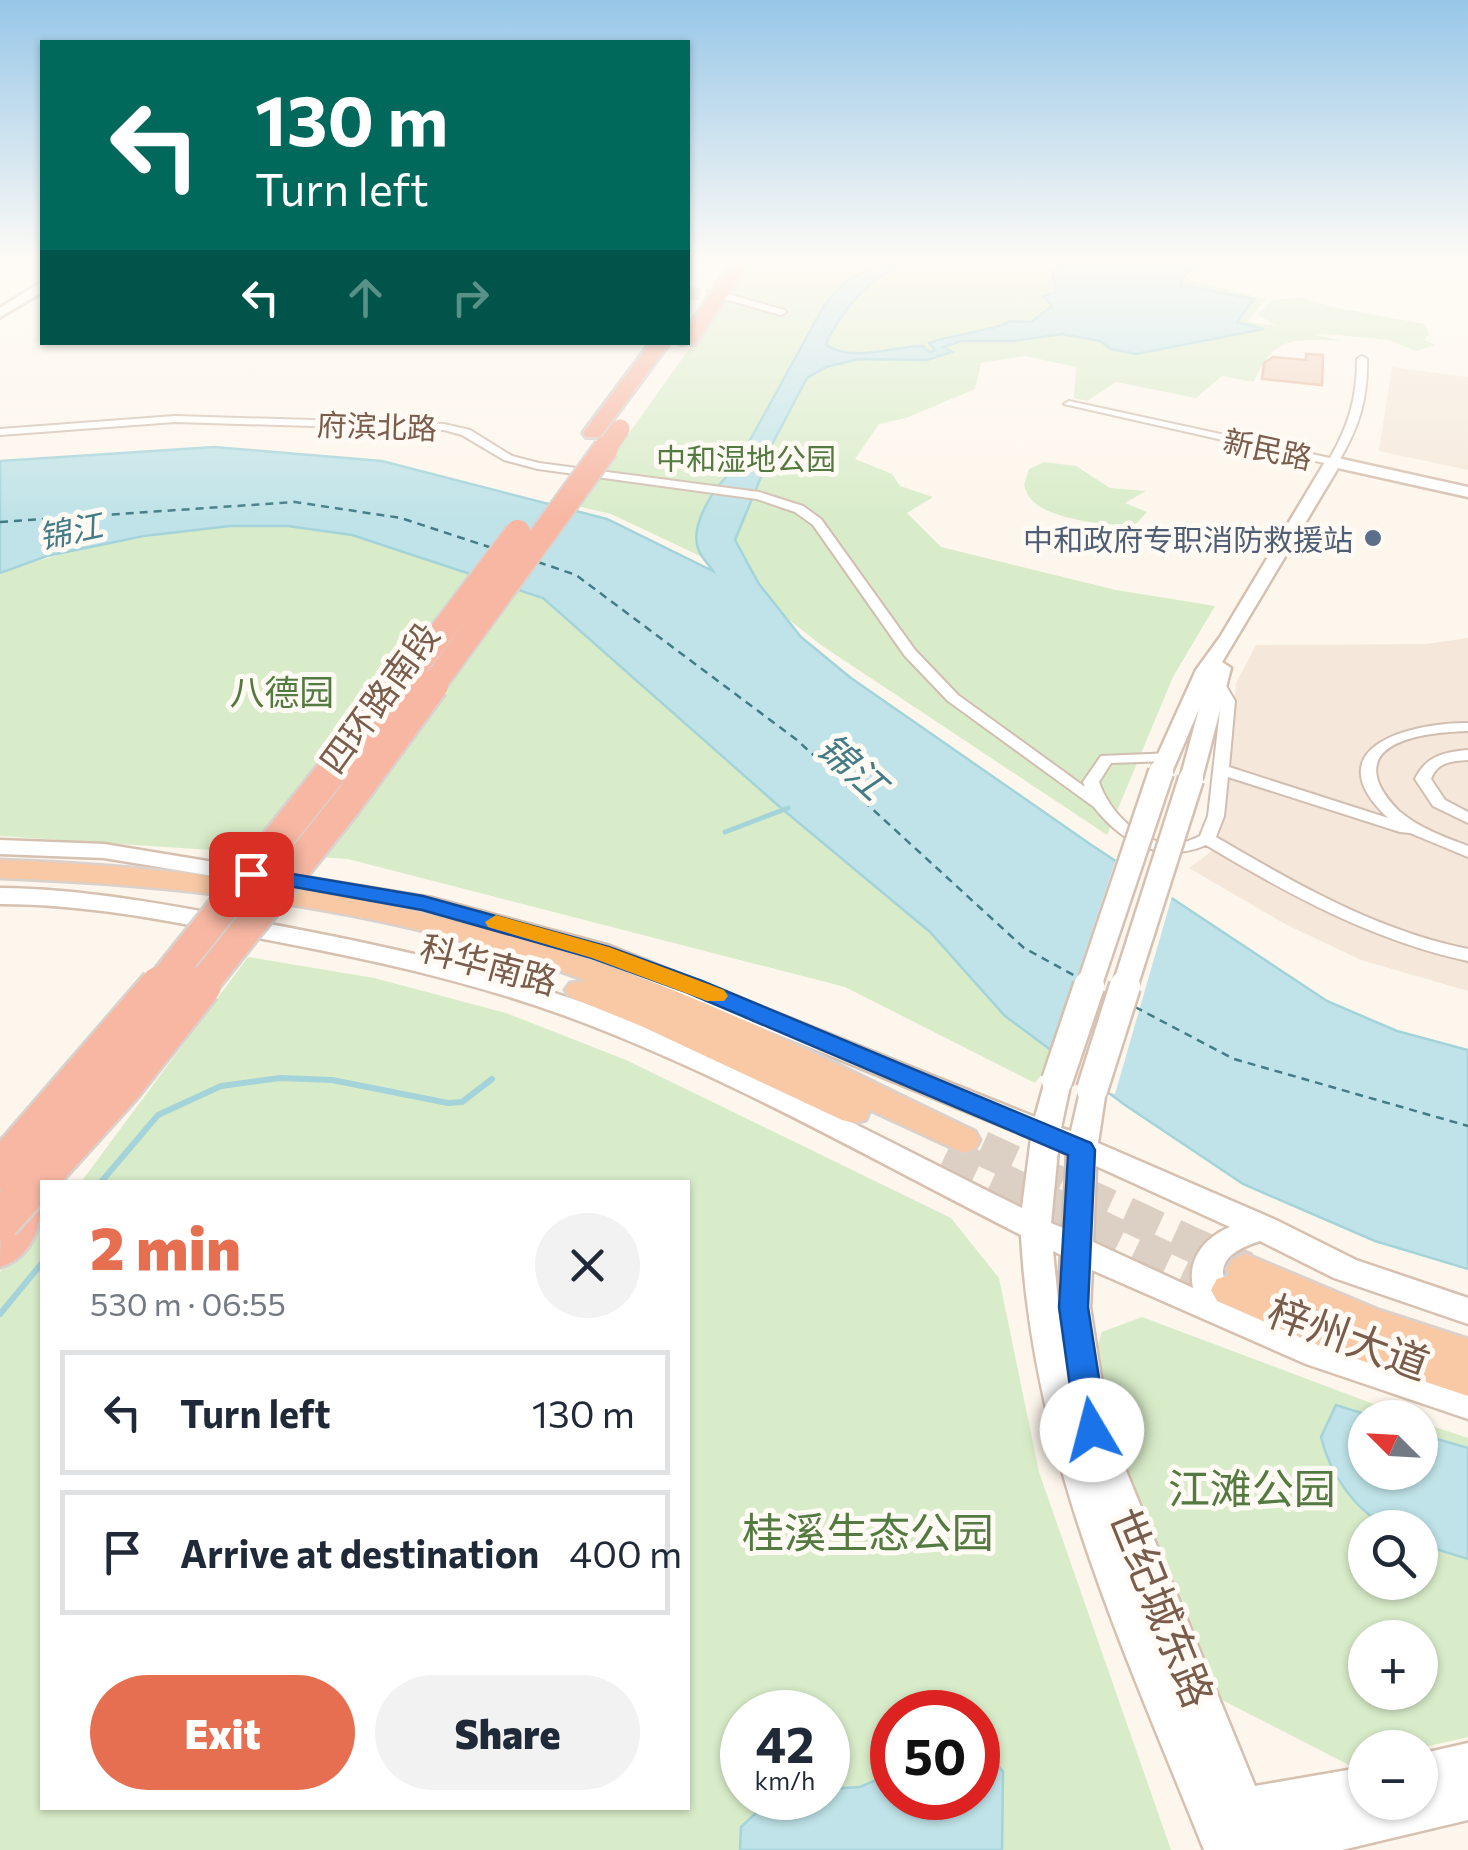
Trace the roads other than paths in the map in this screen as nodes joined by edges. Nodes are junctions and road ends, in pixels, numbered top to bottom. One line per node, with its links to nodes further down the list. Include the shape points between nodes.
1 (658, 347): 5 (highway, 四环路南段)
2 (680, 347): 5 (highway, 四环路南段)
3 (1362, 360): 7 (street, via 1358,421)
4 (1068, 404): 7 (street, 新民路)
5 (607, 431): 29 (highway, 四环路南段, bridge, via 346,804); 32 (highway, 四环路南段, bridge, via 315,799)
6 (0, 432): 15 (street, 府滨北路, via 175,419 444,427 538,466 786,503 817,522 910,653 953,698)
7 (1334, 462): 8 (main road, 新民路); 9 (main road)
8 (1468, 492)
9 (1229, 639): 10 (main road, 世纪城东路); 13 (main road, 世纪城东路, via 1206,670)
10 (1217, 682): 14 (street, via 1228,701); 31 (main road, 世纪城东路, bridge, via 1092,1090)
11 (1468, 727): 17 (street, via 1414,730 1373,755 1368,774 1376,795)
12 (1468, 755): 16 (street, via 1436,760 1423,779 1439,803)
13 (1164, 764): 15 (street, via 1106,759 1091,782); 30 (main road, 世纪城东路, bridge, via 1057,1081)
14 (1221, 770): 17 (street); 18 (street)
15 (1095, 802): 18 (street, 府滨北路, via 1159,848 1181,850)
16 (1468, 818)
17 (1426, 836): 20 (street)
18 (1207, 839): 26 (street, via 1400,940)
19 (0, 847): 22 (main road, via 104,851)
20 (1468, 852)
21 (0, 869): 23 (highway, 科华南路)
22 (221, 869): 23 (main road); 30 (main road, via 423,903 600,952)
23 (102, 870): 27 (highway, 科华南路, via 308,901 582,968 669,1001 954,1147)
24 (0, 881): 27 (highway, 科华南路, via 88,884 290,918 410,941)
25 (0, 896): 28 (main road, via 138,907 395,955)
26 (1468, 956)
27 (568, 984): 28 (main road)
28 (620, 1027): 37 (main road)
29 (123, 1085): 33 (highway, bridge); 35 (highway, 四环路南段, bridge)
30 (1045, 1135): 31 (main road); 37 (main road, 世纪城东路)
31 (1082, 1150): 36 (main road); 38 (main road, 世纪城东路)
32 (0, 1171)
33 (52, 1180)
34 (40, 1197): 39 (highway)
35 (0, 1221)
36 (1265, 1228): 40 (main road, via 1220,1243 1205,1267 1209,1299); 41 (main road, via 1345,1268)
37 (1036, 1231): 38 (main road); 49 (main road, 世纪城东路, via 1063,1424 1097,1526)
38 (1076, 1250): 40 (main road); 49 (main road, 世纪城东路, via 1074,1307 1092,1430)
39 (0, 1251)
40 (1237, 1294): 42 (highway, 梓州大道, via 1366,1322); 43 (highway, 梓州大道, via 1340,1338); 44 (main road, via 1351,1367)
41 (1468, 1311)
42 (1468, 1355)
43 (1468, 1379)
44 (1468, 1406)
45 (1468, 1763): 46 (main road)
46 (1438, 1770)
47 (1348, 1793): 49 (main road)
48 (1468, 1800): 49 (main road)
49 (1242, 1837)

